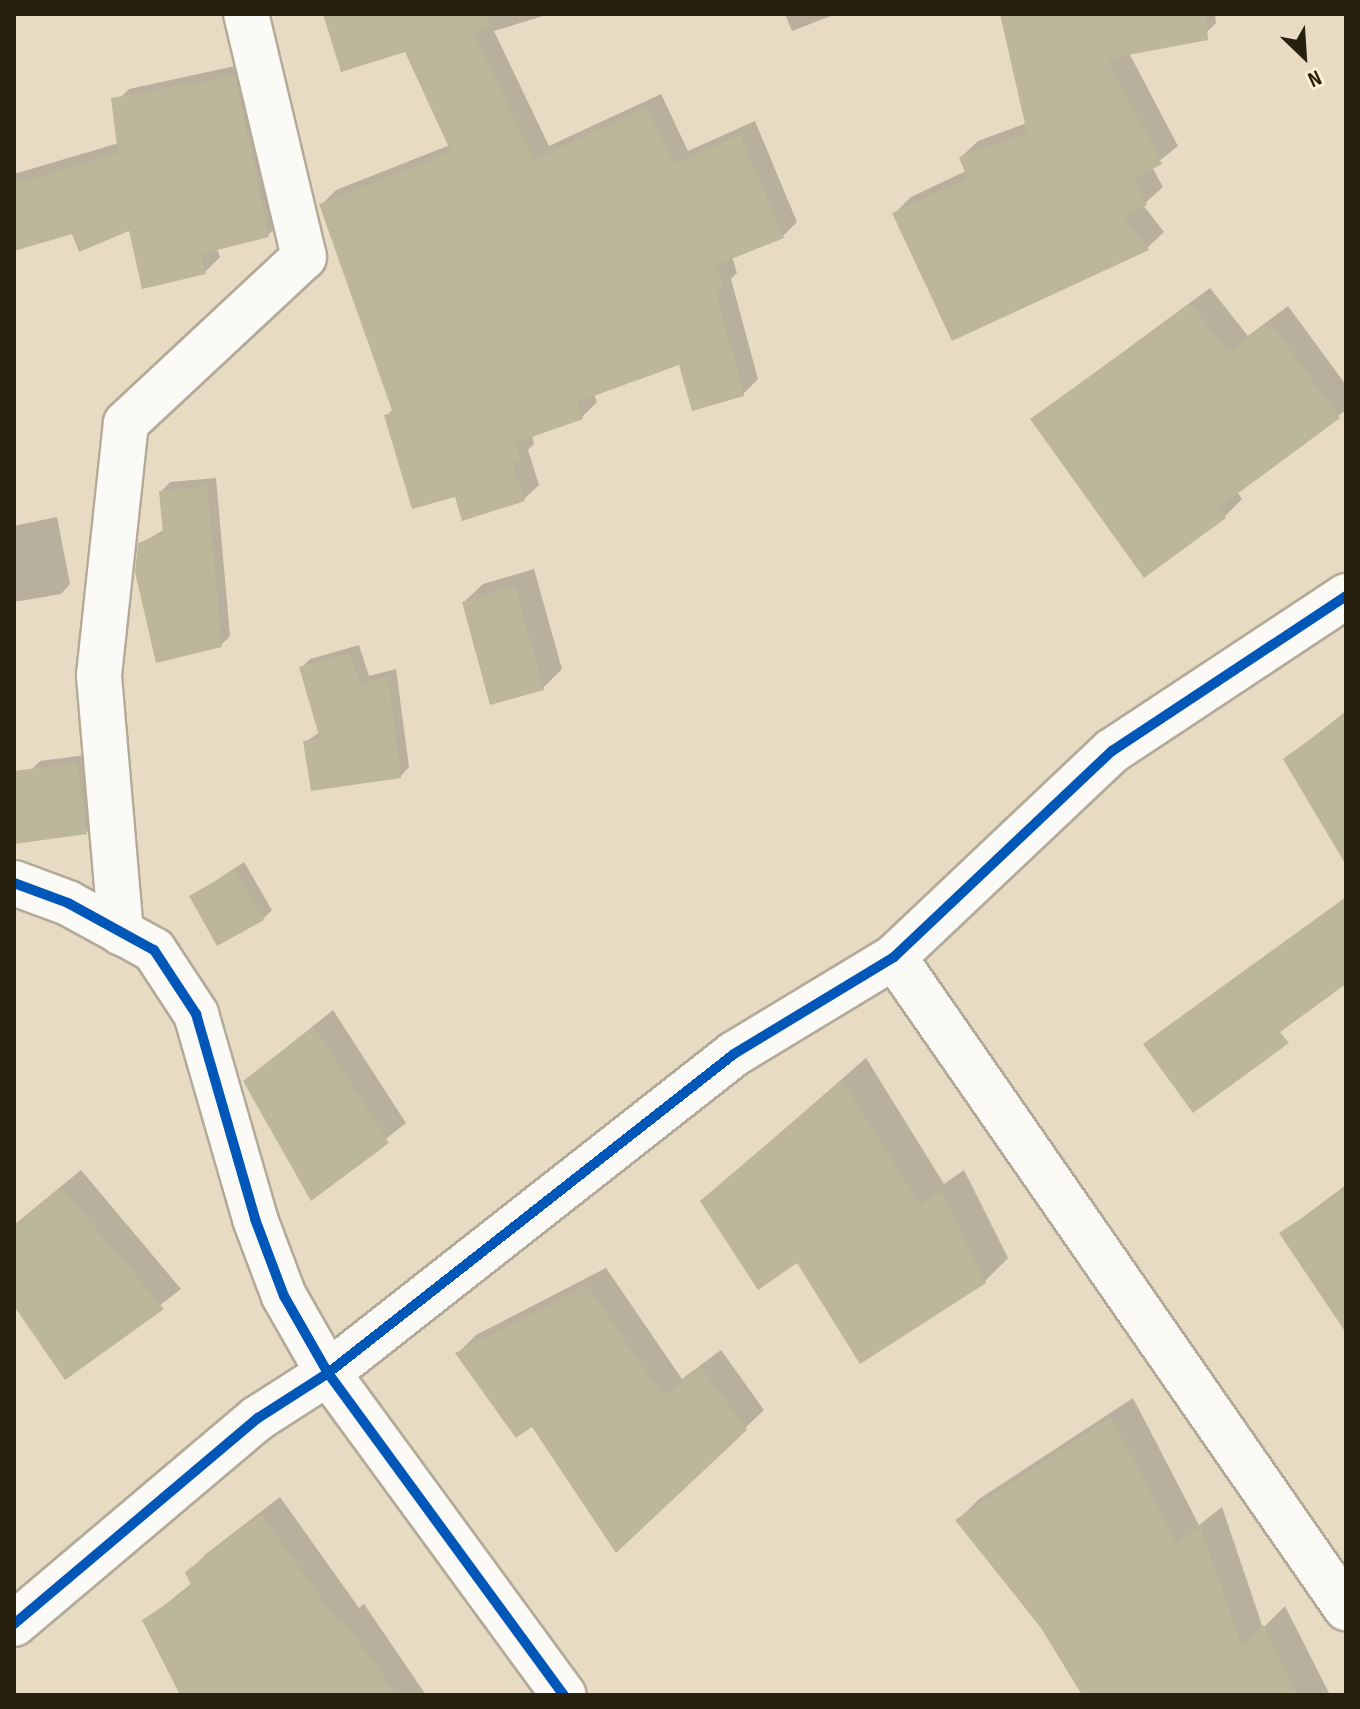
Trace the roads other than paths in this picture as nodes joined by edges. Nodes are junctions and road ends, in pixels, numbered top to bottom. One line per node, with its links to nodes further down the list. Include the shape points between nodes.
1 (246, 14): 4 (street, via 304,257 126,423 99,675)
2 (1346, 596): 5 (street, via 1112,751)
3 (14, 883): 4 (street, via 68,903)
4 (121, 933): 6 (street, via 154,950 196,1014 255,1219 284,1296)
5 (894, 957): 6 (street, via 734,1054); 7 (street)
6 (328, 1373): 8 (street, via 258,1418); 9 (street)
7 (1346, 1608)
8 (14, 1624)
9 (564, 1695)

